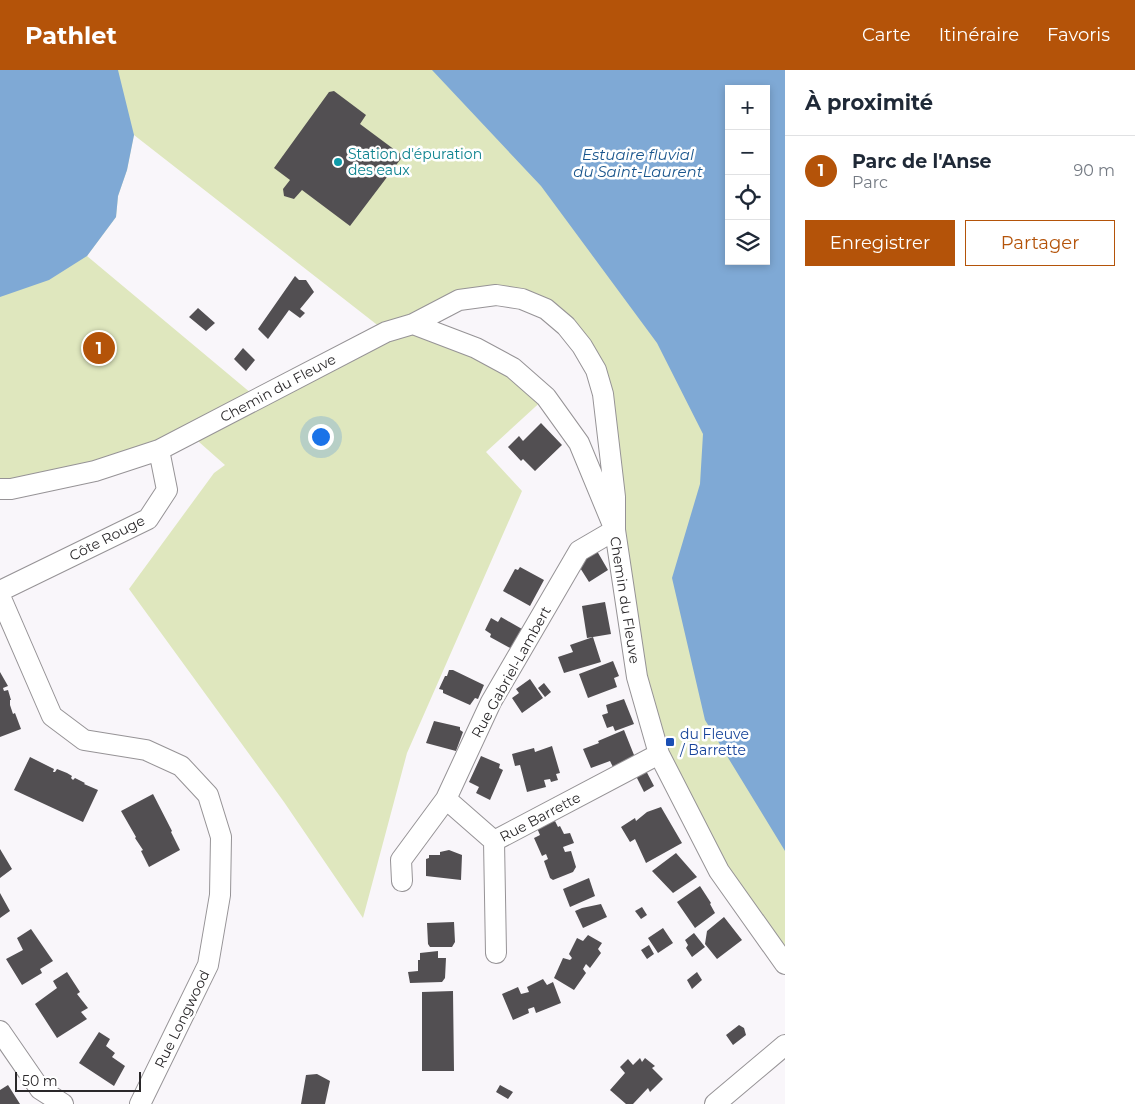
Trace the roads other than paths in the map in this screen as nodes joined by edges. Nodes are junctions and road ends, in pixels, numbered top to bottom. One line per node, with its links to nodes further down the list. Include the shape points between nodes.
1 (412, 324): 2 (street, Chemin du Fleuve, via 386,332); 4 (street, Chemin du Fleuve, via 476,348 513,368 546,397 579,443); 4 (street, via 460,300 496,295 522,299 546,309 566,326 596,370 603,394 615,497)
2 (159, 450): 3 (street, Chemin du Fleuve, via 95,471); 5 (street, Côte Rouge, via 167,490 148,519)
3 (0, 489)
4 (614, 530): 7 (street, Chemin du Fleuve, via 637,678); 8 (street, Rue Gabriel-Lambert, via 578,551 492,702)
5 (0, 591)
6 (0, 596): 16 (street, Rue Longwood, via 52,716 84,740 146,750 181,766 208,795 221,838 220,895 208,965)
7 (660, 754): 9 (street, Rue Barrette); 12 (street, Chemin du Fleuve, via 718,871)
8 (446, 799): 9 (street); 10 (street, Rue Gabriel-Lambert, via 402,860)
9 (494, 841): 11 (street, Rue Barrette)
10 (402, 881)
11 (496, 953)
12 (785, 964)
13 (0, 1031): 15 (street, via 40,1089)
14 (785, 1045): 17 (street)
15 (63, 1104)
16 (140, 1104)
17 (715, 1104)

